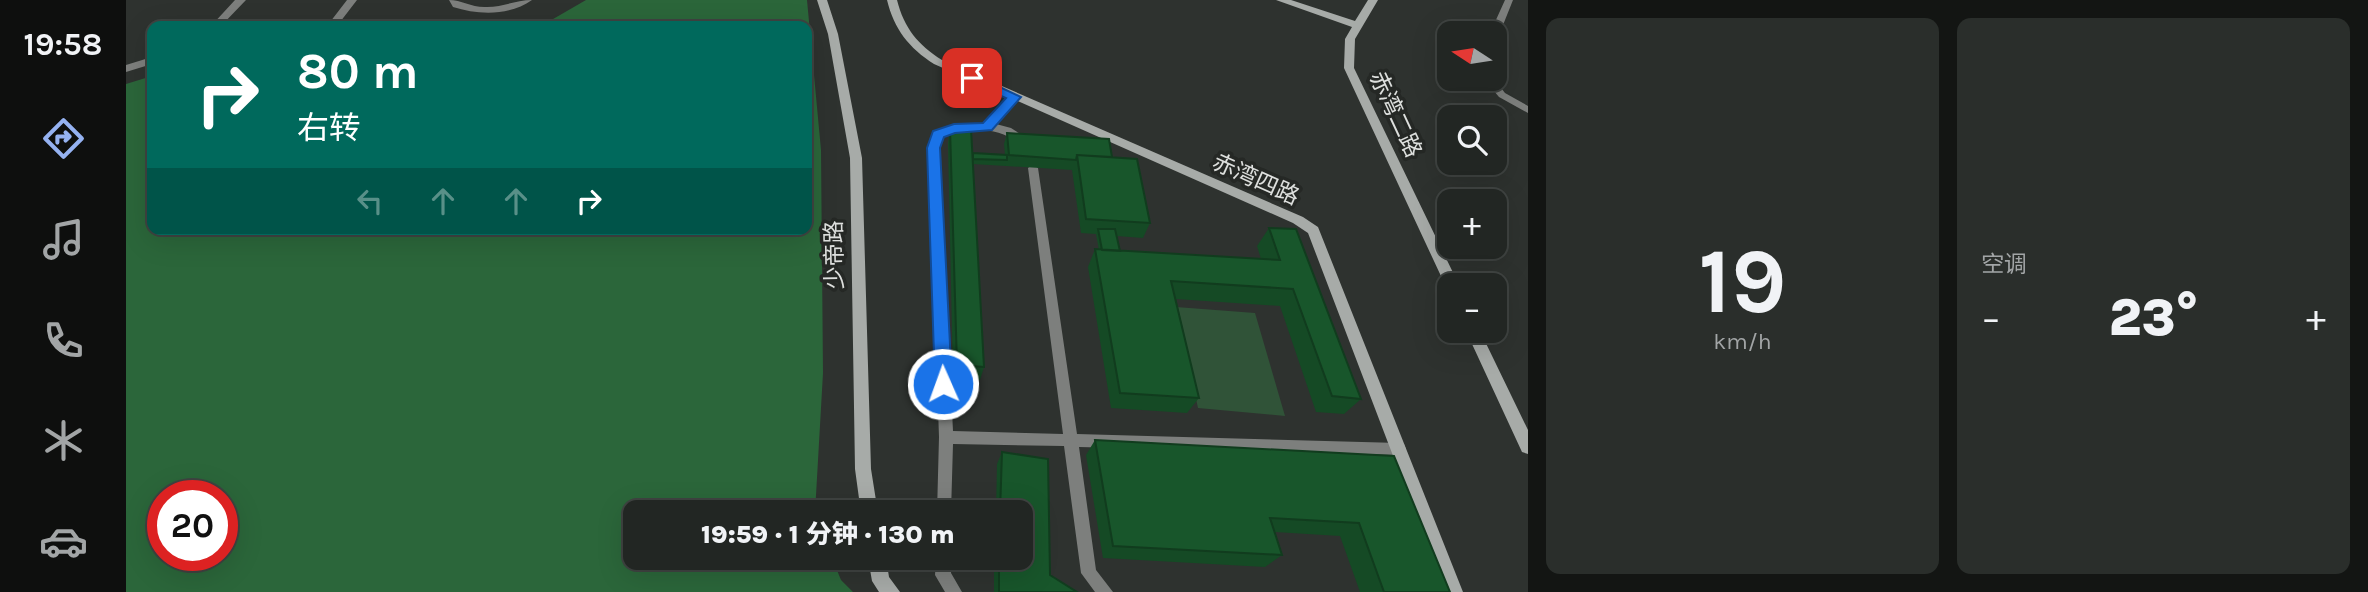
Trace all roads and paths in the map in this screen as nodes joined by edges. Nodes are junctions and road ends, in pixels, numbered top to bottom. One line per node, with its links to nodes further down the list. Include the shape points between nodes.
1 (241, 0): 10 (street)
2 (352, 0): 11 (street)
3 (454, 0): 4 (street, via 481,11)
4 (527, 0)
5 (822, 0): 28 (street, 少帝路, via 833,34 856,158 863,469)
6 (892, 0): 17 (street, 赤湾四路, via 904,34 924,54)
7 (1282, 0): 13 (street)
8 (1373, 0): 13 (street, 赤湾二路)
9 (1510, 0): 12 (lane)
10 (221, 21)
11 (336, 21)
12 (1500, 21)
13 (1356, 25): 22 (street, 赤湾二路, via 1348,52 1349,68)
14 (147, 62): 15 (street)
15 (126, 69)
16 (1499, 91): 18 (lane)
17 (1014, 97): 19 (lane); 27 (street, 赤湾四路, via 1313,230)
18 (1528, 110)
19 (987, 127): 20 (lane, via 1005,129); 24 (lane, via 954,128 938,134 934,148)
20 (1028, 146)
21 (1033, 168): 25 (lane)
22 (1446, 273)
23 (1479, 343): 26 (street)
24 (946, 437): 25 (lane); 29 (lane)
25 (1073, 440): 27 (lane); 34 (lane, via 1089,573)
26 (1528, 447)
27 (1399, 449): 35 (street, 赤湾四路)
28 (868, 500)
29 (944, 500)
30 (879, 570): 32 (street, via 881,581)
31 (943, 570): 33 (lane)
32 (891, 592)
33 (954, 592)
34 (1105, 592)
35 (1454, 592)

